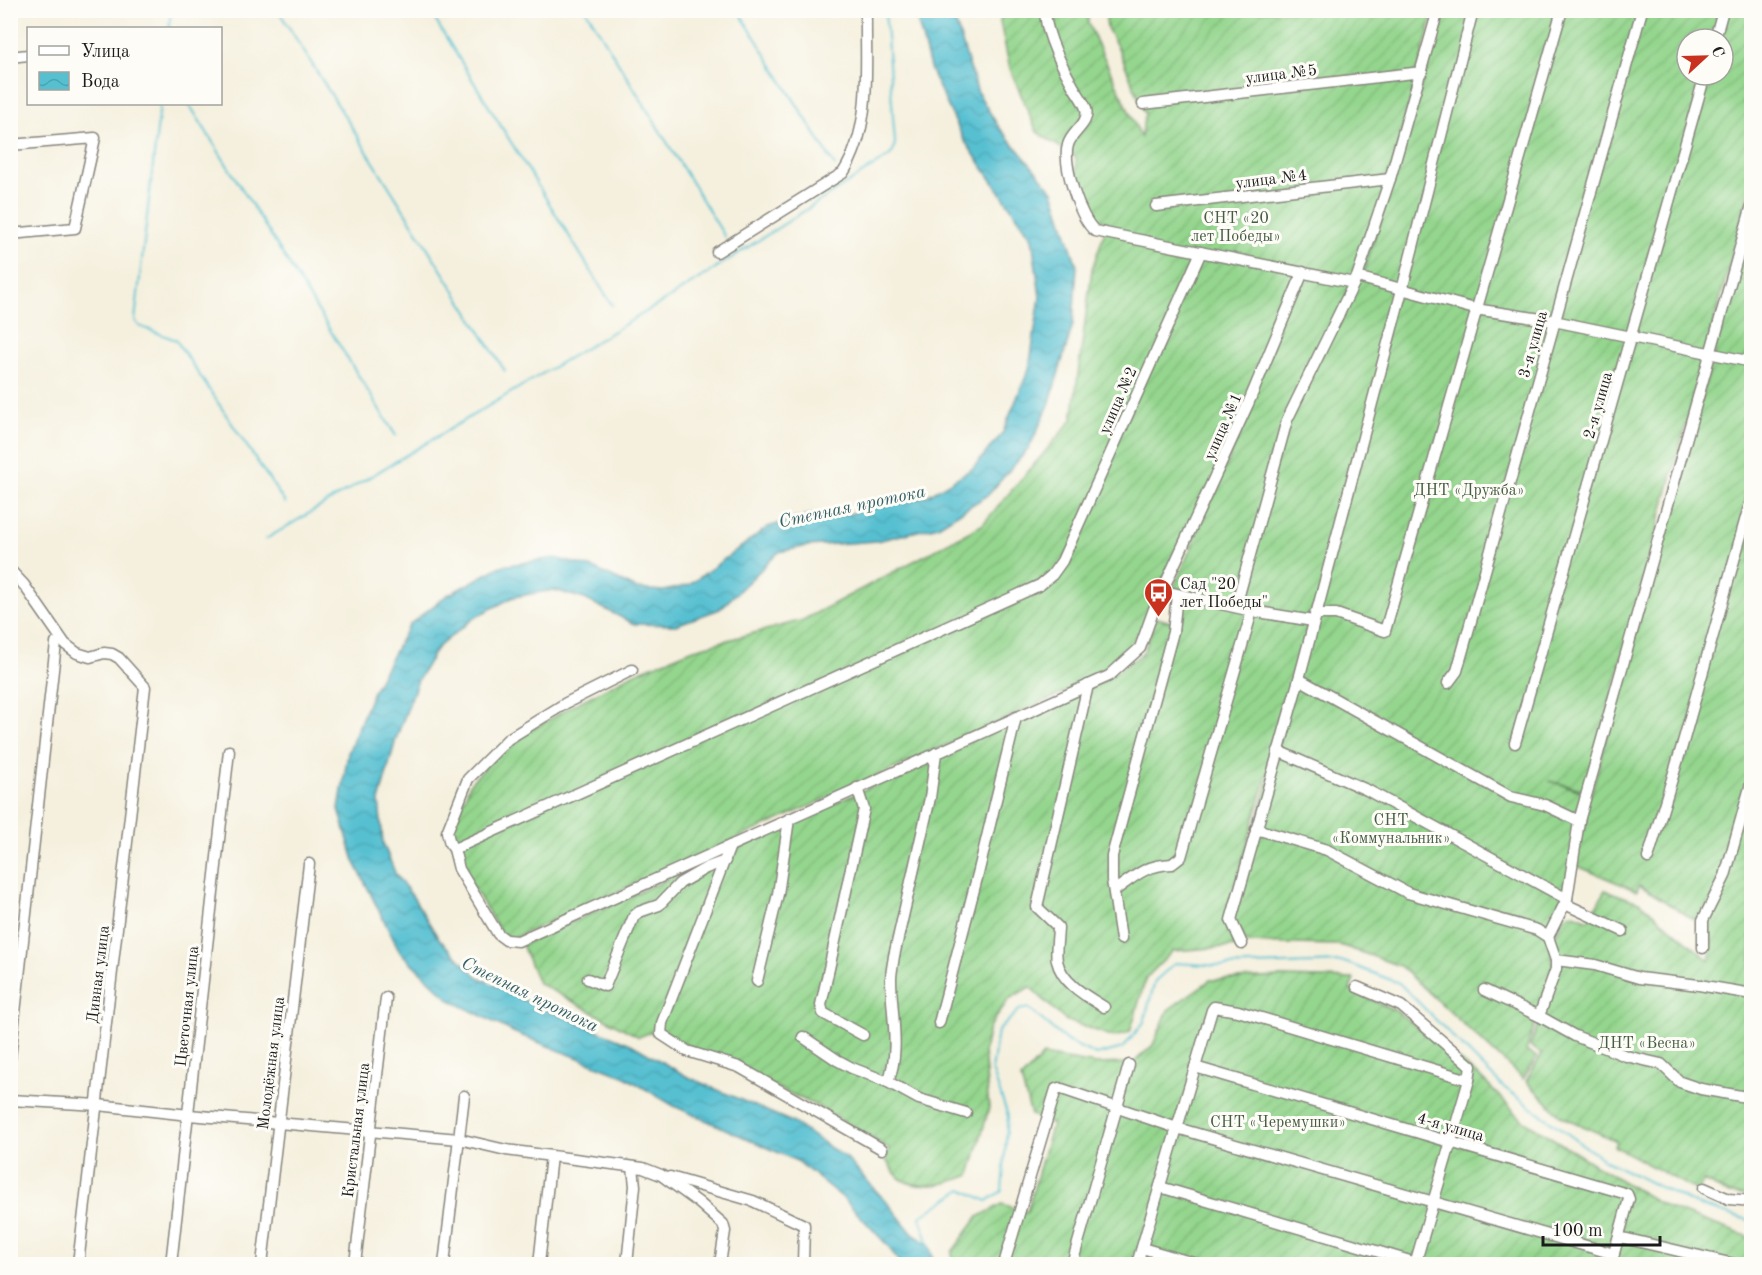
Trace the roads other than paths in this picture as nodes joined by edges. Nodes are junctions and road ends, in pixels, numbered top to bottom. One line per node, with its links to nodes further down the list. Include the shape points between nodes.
1 (866, 10): 19 (street, via 864,112 848,166 843,173)
2 (1046, 10): 20 (street, via 1060,63 1086,109 1086,119 1068,144 1068,161 1071,184 1089,226 1095,231)
3 (1438, 10): 11 (street)
4 (1473, 10): 23 (street)
5 (1562, 10): 24 (street)
6 (1642, 10): 25 (street, 3-я улица)
7 (1723, 10): 8 (street)
8 (1718, 27)
9 (27, 55): 10 (street)
10 (10, 57)
11 (1422, 72): 13 (street, улица №5); 15 (street)
12 (1702, 87): 26 (street, 2-я улица)
13 (1143, 104)
14 (10, 145): 18 (street, via 95,138 75,228)
15 (1390, 179): 17 (street, улица №4); 22 (street)
16 (1752, 205): 27 (street)
17 (1156, 206)
18 (10, 234)
19 (717, 252)
20 (1200, 252): 21 (street); 52 (street, улица №2, via 1062,561 1040,585)
21 (1303, 272): 22 (street); 31 (street, улица №1)
22 (1356, 280): 23 (street); 33 (street, via 1287,420)
23 (1402, 290): 24 (street); 35 (street)
24 (1475, 309): 25 (street); 35 (street, via 1385,631 1336,614)
25 (1554, 321): 26 (street); 39 (street, 3-я улица, via 1457,671)
26 (1632, 337): 27 (street); 42 (street, 2-я улица)
27 (1710, 354): 28 (street); 49 (street)
28 (1752, 362)
29 (1752, 496): 53 (street)
30 (10, 570): 83 (street, Дивная улица, via 66,644 90,657 112,654 145,687)
31 (1163, 591): 32 (street); 40 (street, улица №1, via 1140,648 1109,676)
32 (1177, 595): 33 (street); 56 (street, via 1173,632 1112,856)
33 (1236, 606): 34 (street)
34 (1252, 611): 35 (street); 56 (street, via 1181,856 1172,864 1149,867)
35 (1314, 617): 38 (street)
36 (57, 643): 75 (street)
37 (632, 670): 52 (street, улица №1, via 566,703 508,739 468,779 447,832)
38 (1299, 679): 44 (street); 49 (street, via 1511,797 1545,805)
39 (1448, 683)
40 (1088, 685): 41 (street, улица №1); 70 (street, via 1036,907 1058,927 1058,961 1065,978)
41 (1016, 717): 45 (street, улица №1); 72 (street)
42 (1515, 743)
43 (229, 751): 86 (street, Цветочная улица)
44 (1278, 751): 50 (street); 57 (street, via 1367,790)
45 (936, 753): 47 (street, улица №1); 79 (street, via 930,798 894,956 891,978 895,1035)
46 (1752, 780): 62 (street, via 1725,876 1703,920)
47 (857, 788): 48 (street, улица №1); 73 (street, via 864,809 821,1005 823,1013)
48 (789, 819): 51 (street, улица №1); 65 (street, via 778,894)
49 (1579, 821): 57 (street)
50 (1256, 829): 59 (street, via 1327,850 1408,893 1537,930); 61 (street, via 1231,920)
51 (730, 846): 52 (street, улица №1, via 518,940 506,940 498,934 459,869); 54 (street)
52 (454, 849)
53 (1648, 858)
54 (725, 861): 64 (street, via 680,883 659,905 634,916 605,986); 92 (street, via 661,1034 687,1051 739,1067)
55 (309, 864): 87 (street, Молодёжная улица)
56 (1114, 891): 60 (street)
57 (1566, 902): 58 (street); 59 (street)
58 (1623, 931)
59 (1548, 938): 63 (street)
60 (1121, 939)
61 (1242, 944)
62 (1703, 948)
63 (1556, 960): 68 (street, via 1594,965 1639,978); 71 (street)
64 (588, 979)
65 (757, 981)
66 (1357, 987): 78 (street, via 1401,1006 1471,1066)
67 (1484, 990): 71 (street)
68 (1752, 994)
69 (386, 998): 89 (street, Кристальная улица)
70 (1104, 1006)
71 (1539, 1016): 81 (street, via 1575,1036 1626,1056 1661,1064 1680,1082)
72 (939, 1023)
73 (863, 1035)
74 (803, 1037): 79 (street, via 837,1060)
75 (10, 1058)
76 (1129, 1065): 84 (street)
77 (1195, 1067): 78 (street, via 1214,1007); 88 (street); 91 (street, 4-я улица)
78 (1469, 1080): 91 (street)
79 (888, 1082): 85 (street, via 919,1099)
80 (464, 1096): 90 (street)
81 (1752, 1098)
82 (10, 1100): 83 (street)
83 (98, 1105): 86 (street); 103 (street, Дивная улица)
84 (1118, 1107): 88 (street); 112 (street, via 1056,1089); 113 (street)
85 (966, 1113)
86 (189, 1115): 87 (street); 104 (street, Цветочная улица)
87 (278, 1124): 89 (street); 105 (street, Молодёжная улица)
88 (1177, 1128): 96 (street); 98 (street)
89 (370, 1132): 90 (street); 106 (street, Кристальная улица)
90 (459, 1138): 93 (street); 107 (street)
91 (1451, 1142): 98 (street); 100 (street, 4-я улица, via 1627,1194)
92 (882, 1149)
93 (551, 1156): 94 (street); 108 (street)
94 (633, 1167): 95 (street); 109 (street, via 635,1186)
95 (661, 1174): 110 (street, via 723,1224); 111 (street, via 753,1201 804,1226)
96 (1160, 1187): 101 (street); 116 (street)
97 (1704, 1188): 99 (street, via 1729,1200)
98 (1433, 1201): 102 (street); 116 (street)
99 (1752, 1201)
100 (1618, 1237): 102 (street, 4-я улица); 117 (street)
101 (1142, 1248): 114 (street); 115 (street)
102 (1612, 1259)
103 (78, 1264)
104 (171, 1264)
105 (262, 1264)
106 (355, 1264)
107 (444, 1264)
108 (539, 1264)
109 (627, 1264)
110 (720, 1264)
111 (803, 1264)
112 (1004, 1264)
113 (1072, 1264)
114 (1137, 1264)
115 (1197, 1264)
116 (1417, 1264)
117 (1734, 1264)

